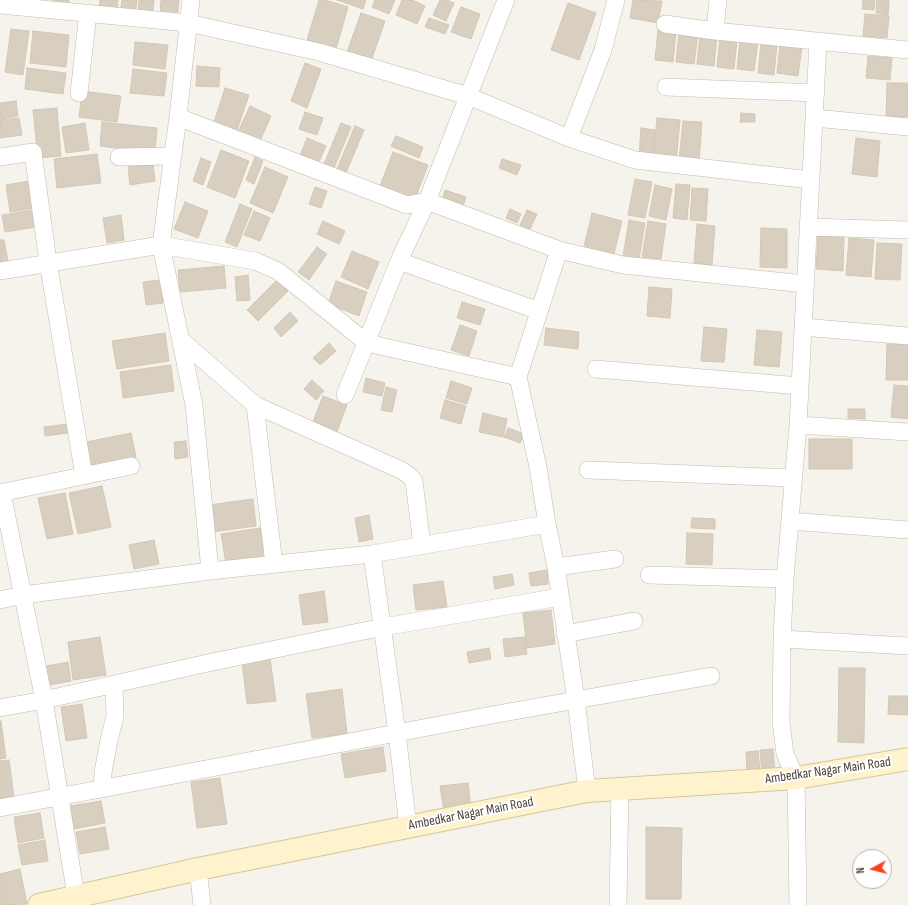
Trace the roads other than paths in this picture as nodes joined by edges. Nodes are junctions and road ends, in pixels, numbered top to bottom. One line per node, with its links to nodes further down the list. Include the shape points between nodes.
1 (191, 0): 7 (street)
2 (616, 0): 19 (street, via 603,50)
3 (718, 0): 9 (street)
4 (503, 1): 15 (street)
5 (0, 5): 6 (street)
6 (88, 13): 7 (street); 13 (street)
7 (188, 23): 15 (street, via 319,52); 16 (street)
8 (665, 24): 9 (street)
9 (715, 31): 10 (street)
10 (818, 42): 11 (street); 14 (street)
11 (908, 50)
12 (666, 87): 14 (street)
13 (79, 93)
14 (816, 93): 17 (street)
15 (468, 96): 19 (street); 24 (street)
16 (178, 117): 20 (street); 24 (street, via 407,205)
17 (814, 118): 18 (street); 23 (street)
18 (908, 127)
19 (569, 138): 23 (street, via 635,160)
20 (172, 156): 22 (street); 27 (street)
21 (0, 157): 30 (street, via 33,152)
22 (120, 157)
23 (811, 180): 25 (street)
24 (427, 201): 28 (street); 29 (street)
25 (808, 227): 26 (street); 32 (street)
26 (908, 230)
27 (161, 245): 30 (street); 36 (street); 37 (street, via 255,261 278,271)
28 (559, 250): 32 (street, via 623,265); 33 (street)
29 (399, 261): 33 (street); 37 (street)
30 (48, 262): 31 (street); 47 (street)
31 (0, 270)
32 (805, 284): 34 (street)
33 (539, 311): 39 (street)
34 (803, 327): 35 (street); 40 (street)
35 (908, 336)
36 (181, 340): 42 (street); 58 (street, via 194,405)
37 (367, 343): 39 (street); 41 (street)
38 (596, 369): 40 (street)
39 (518, 377): 51 (street, via 538,467)
40 (800, 386): 43 (street)
41 (345, 395)
42 (254, 405): 53 (street, via 410,476 414,481); 56 (street)
43 (798, 425): 44 (street); 48 (street)
44 (908, 432)
45 (131, 466): 47 (street)
46 (588, 470): 48 (street)
47 (84, 476): 49 (street)
48 (793, 478): 50 (street)
49 (1, 493): 61 (street)
50 (790, 521): 52 (street); 60 (street)
51 (547, 524): 53 (street); 57 (street)
52 (908, 530)
53 (422, 545): 54 (street)
54 (372, 554): 56 (street); 65 (street)
55 (615, 559): 57 (street)
56 (274, 564): 58 (street)
57 (556, 567): 62 (street)
58 (210, 570): 61 (street)
59 (649, 575): 60 (street)
60 (785, 579): 67 (street)
61 (23, 595): 63 (street); 71 (street)
62 (560, 597): 65 (street); 66 (street)
63 (0, 600)
64 (634, 621): 66 (street)
65 (383, 627): 70 (street); 74 (street)
66 (565, 634): 72 (street)
67 (782, 639): 68 (street); 76 (street, via 781,722 785,754)
68 (908, 646)
69 (711, 676): 72 (street)
70 (114, 684): 71 (street); 77 (street, via 114,718 107,747)
71 (44, 700): 73 (street); 80 (street)
72 (576, 700): 74 (street); 79 (street)
73 (0, 708)
74 (397, 732): 77 (street); 82 (street)
75 (908, 759): 76 (street, Ambedkar Nagar Main Road)
76 (796, 778): 78 (street, Ambedkar Nagar Main Road); 88 (street)
77 (102, 789): 80 (street)
78 (620, 789): 79 (street, Ambedkar Nagar Main Road); 87 (street)
79 (587, 791): 82 (street, Ambedkar Nagar Main Road)
80 (60, 798): 81 (street); 84 (street)
81 (0, 808)
82 (408, 827): 83 (street, Ambedkar Nagar Main Road)
83 (198, 869): 84 (street, Ambedkar Nagar Main Road); 86 (street)
84 (76, 896): 85 (street, Ambedkar Nagar Main Road)
85 (39, 905)
86 (202, 905)
87 (618, 905)
88 (798, 905)

